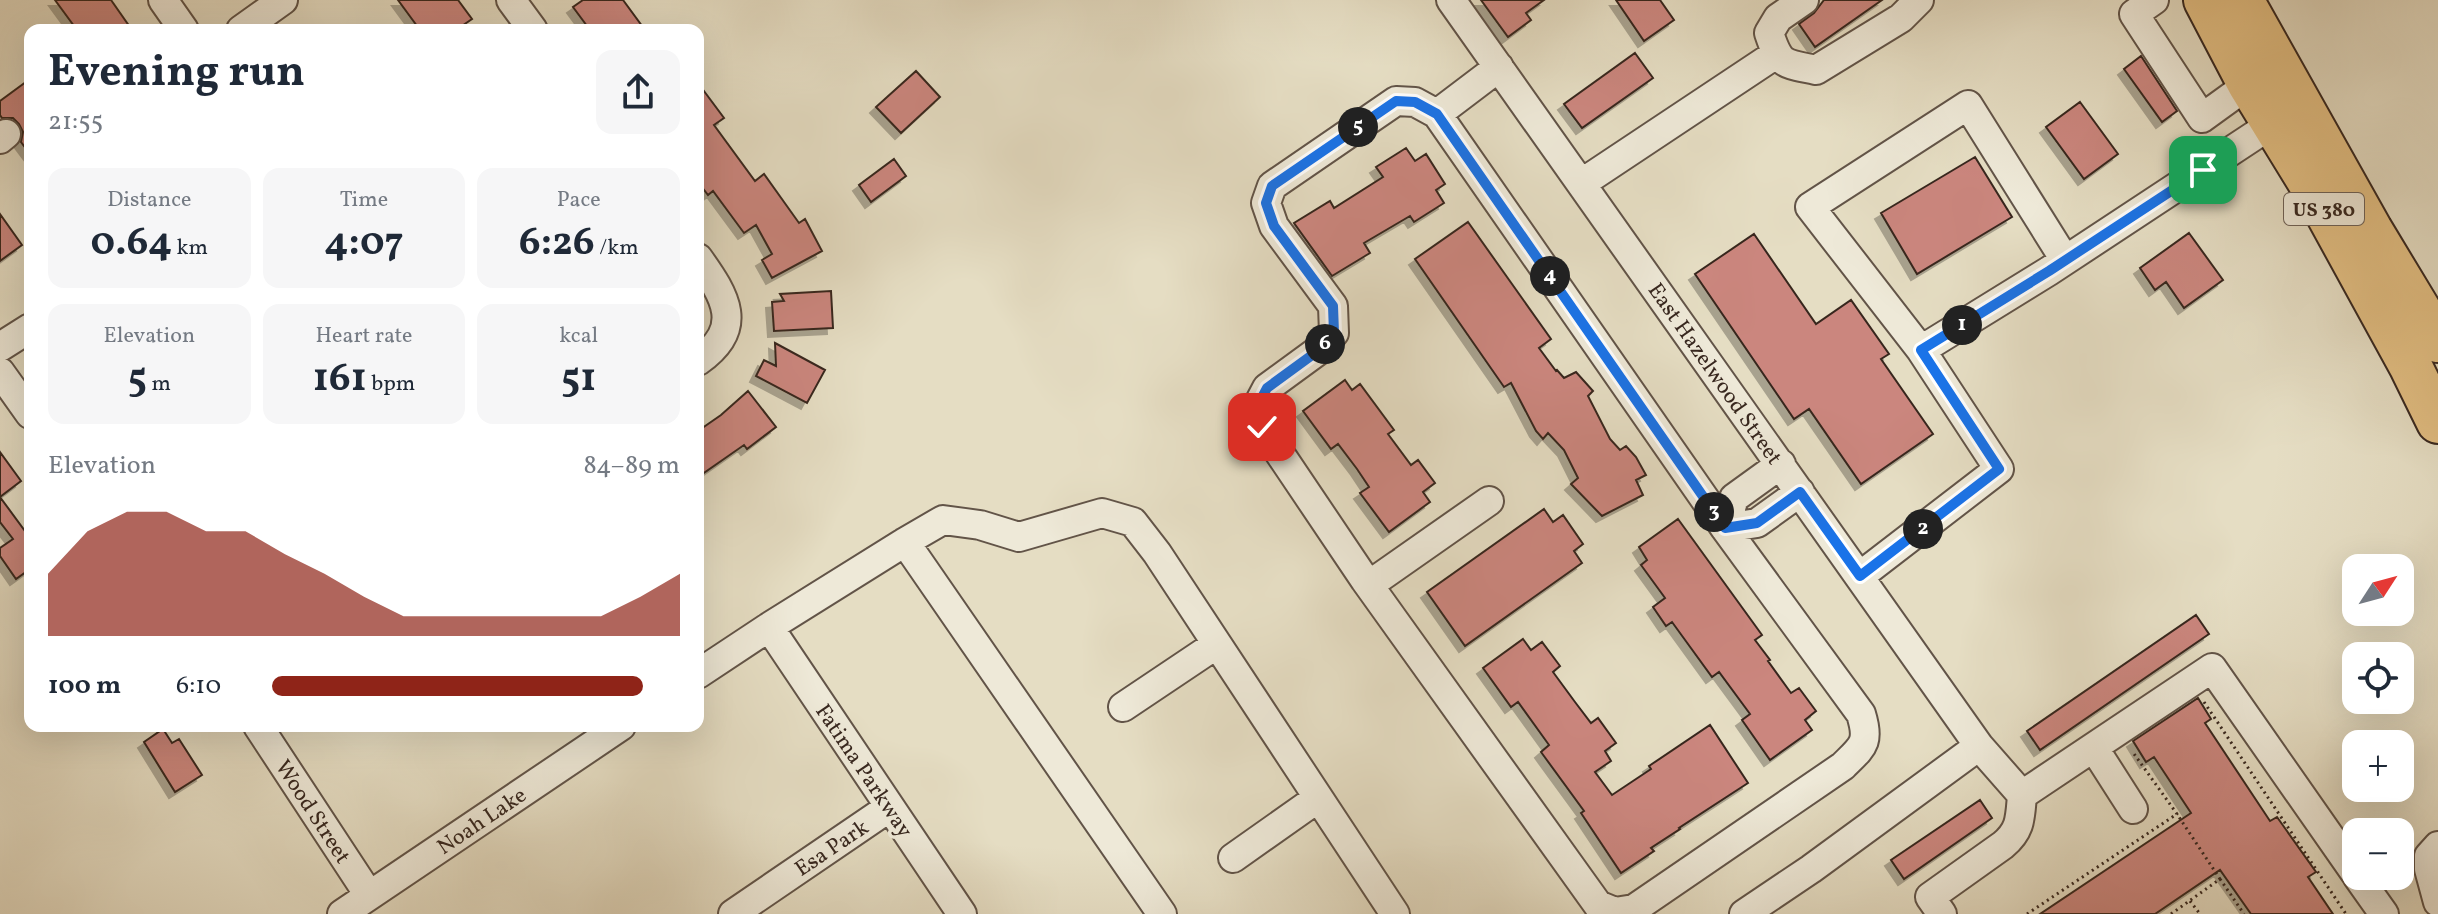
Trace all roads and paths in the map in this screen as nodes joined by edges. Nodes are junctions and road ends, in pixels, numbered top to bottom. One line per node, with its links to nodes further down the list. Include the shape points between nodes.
1 (163, 0): 10 (street)
2 (283, 0): 11 (street)
3 (511, 0): 12 (street)
4 (1451, 0): 14 (street, East Hazelwood Street)
5 (1804, 0): 13 (street, via 1778,18 1769,33)
6 (1919, 0): 13 (street, via 1901,18 1816,70 1785,63)
7 (2154, 0): 15 (street, via 2134,14 2202,118)
8 (2205, 0): 15 (highway, US 380)
9 (2242, 0): 22 (highway, US 380)
10 (180, 24)
11 (249, 24)
12 (529, 24)
13 (1776, 54): 18 (street)
14 (1499, 67): 16 (street); 18 (street, East Hazelwood Street)
15 (2249, 84): 17 (highway, US 380)
16 (1437, 114): 32 (street); 35 (street, via 1415,102 1396,101 1272,186 1266,203 1274,226 1333,306 1334,333 1267,388 1257,407 1262,427)
17 (2272, 124): 19 (street); 28 (highway, US 380, via 2314,190)
18 (1582, 183): 29 (street, East Hazelwood Street)
19 (2065, 260): 24 (street); 24 (street, via 1968,105 1810,207)
20 (704, 267): 25 (street, via 728,312 725,332)
21 (24, 332): 23 (street)
22 (2438, 341)
23 (0, 347)
24 (1921, 350): 34 (street, via 1999,469)
25 (704, 357)
26 (0, 372): 27 (street)
27 (24, 406)
28 (2438, 422)
29 (1781, 464): 30 (street, East Hazelwood Street); 32 (street, via 1734,498)
30 (1800, 492): 32 (street, via 1757,523); 34 (street, East Hazelwood Street)
31 (1489, 501): 35 (street)
32 (1725, 528): 35 (street, via 1861,714 1863,746 1843,766 1634,909 1615,912 1598,905)
33 (905, 542): 36 (street); 37 (street, via 943,520 1019,537 1102,513 1133,522); 62 (street)
34 (1860, 576): 44 (street, East Hazelwood Street)
35 (1369, 585)
36 (769, 627): 38 (street); 48 (street, Fatima Parkway)
37 (1217, 644): 40 (street); 47 (street)
38 (704, 670)
39 (2190, 683): 41 (street); 52 (street, via 2212,668); 70 (path)
40 (1123, 707)
41 (2119, 731): 45 (street); 50 (path)
42 (262, 732): 57 (street, Wood Street)
43 (612, 732): 57 (street, Noah Lake)
44 (1979, 746): 46 (street, East Hazelwood Street); 64 (street)
45 (2094, 748): 46 (street); 49 (street)
46 (2022, 795): 65 (street, via 2014,836 1930,897)
47 (1318, 798): 53 (street); 63 (street)
48 (890, 807): 60 (street, Esa Park); 61 (street, Fatima Parkway)
49 (2133, 809)
50 (2177, 814): 54 (path); 66 (path)
51 (2438, 846): 55 (street, via 2429,856)
52 (2342, 854)
53 (1233, 858)
54 (2220, 879): 58 (path); 69 (path)
55 (2436, 888)
56 (2367, 890): 71 (street)
57 (369, 895): 59 (street, Noah Lake)
58 (2190, 901): 67 (path); 68 (path)
59 (342, 914)
60 (733, 914)
61 (962, 914)
62 (1162, 914)
63 (1395, 914)
64 (1744, 914)
65 (1942, 914)
66 (2027, 914)
67 (2171, 914)
68 (2200, 914)
69 (2244, 914)
70 (2346, 914)
71 (2384, 914)

